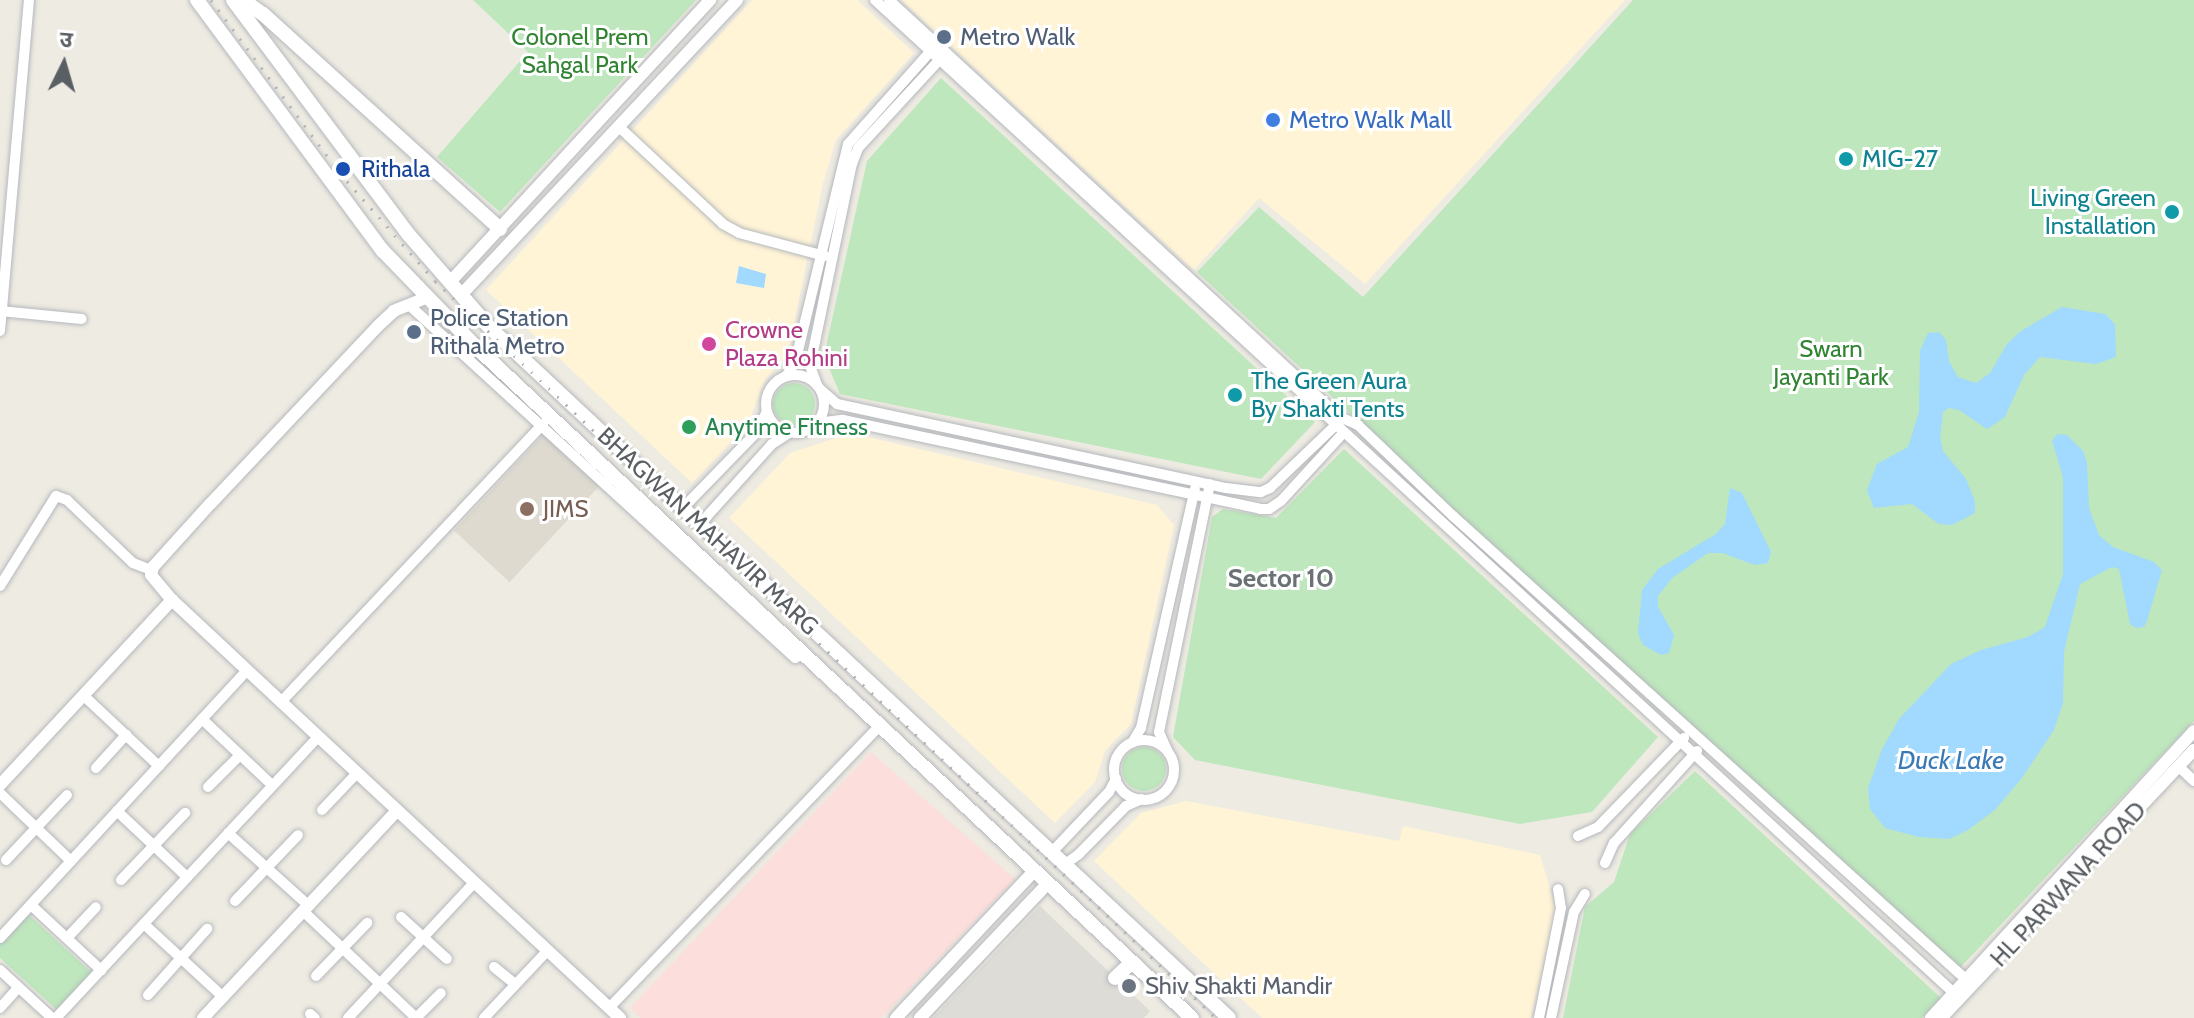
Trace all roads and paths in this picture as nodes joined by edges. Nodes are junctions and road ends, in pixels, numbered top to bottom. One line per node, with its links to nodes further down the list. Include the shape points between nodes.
1 (29, 0): 11 (street)
2 (197, 0): 17 (main road, BHAGWAN MAHAVIR MARG, via 383,251)
3 (710, 0): 13 (street)
4 (737, 0): 9 (street)
5 (875, 0): 8 (street)
6 (889, 0): 25 (street)
7 (235, 3): 13 (main road, via 263,14); 15 (main road, BHAGWAN MAHAVIR MARG)
8 (936, 55): 14 (street, via 858,148); 28 (street)
9 (618, 126): 14 (street, via 723,224); 16 (street)
10 (0, 147): 11 (street)
11 (15, 149): 12 (street)
12 (5, 221): 19 (street)
13 (500, 229): 15 (street)
14 (826, 256): 22 (street, via 795,363); 23 (street, via 810,366)
15 (450, 282): 16 (main road, BHAGWAN MAHAVIR MARG)
16 (461, 295): 35 (main road, BHAGWAN MAHAVIR MARG)
17 (428, 297): 18 (street); 26 (main road, BHAGWAN MAHAVIR MARG)
18 (409, 305): 26 (street); 37 (street, via 377,327)
19 (2, 311): 20 (street); 21 (street)
20 (82, 319)
21 (0, 331)
22 (786, 376): 23 (street, via 806,377); 24 (street, via 769,389)
23 (819, 387): 27 (street, via 824,407); 31 (street, via 837,404)
24 (766, 413): 29 (street, via 777,428); 35 (street, via 758,431)
25 (1349, 421): 28 (street); 48 (street)
26 (545, 422): 41 (main road, BHAGWAN MAHAVIR MARG); 42 (street, via 795,658); 45 (street)
27 (817, 423): 29 (street, via 804,432); 33 (street, via 843,420)
28 (1335, 423): 30 (street); 32 (street, via 1270,488 1261,492)
29 (789, 433): 36 (street, via 772,444)
30 (1343, 433): 34 (street, via 1269,509); 52 (street)
31 (1197, 481): 32 (street); 33 (street)
32 (1210, 484): 34 (street)
33 (1193, 496): 34 (street); 53 (street, via 1141,728)
34 (1207, 499): 55 (street, via 1159,732)
35 (683, 508): 36 (main road, BHAGWAN MAHAVIR MARG)
36 (700, 524): 40 (main road, BHAGWAN MAHAVIR MARG)
37 (151, 570): 38 (street, via 133,563 67,500 56,496); 39 (street, via 152,579)
38 (0, 586)
39 (172, 600): 43 (street); 44 (street)
40 (796, 613): 41 (main road); 80 (main road, BHAGWAN MAHAVIR MARG)
41 (780, 632): 42 (main road, BHAGWAN MAHAVIR MARG)
42 (803, 654): 47 (main road, BHAGWAN MAHAVIR MARG)
43 (247, 670): 45 (street); 46 (street)
44 (83, 695): 50 (street); 65 (street)
45 (281, 702): 51 (street)
46 (202, 719): 58 (street); 59 (street)
47 (880, 725): 86 (main road, BHAGWAN MAHAVIR MARG); 123 (street)
48 (1691, 731): 52 (street); 54 (street)
49 (2194, 731): 114 (street)
50 (126, 735): 59 (street); 61 (street)
51 (318, 737): 62 (street); 66 (street)
52 (1681, 741): 57 (street); 78 (street, via 1598,827)
53 (1132, 743): 55 (street, via 1152,741); 63 (street, via 1117,756)
54 (1704, 743): 57 (street); 114 (street)
55 (1167, 750): 70 (street, via 1174,767 1171,783 1158,796)
56 (2194, 750): 60 (street, HL PARWANA ROAD)
57 (1695, 754): 83 (street, via 1614,843); 120 (street)
58 (240, 755): 66 (street); 67 (street)
59 (159, 766): 72 (street)
60 (2178, 766): 64 (street); 114 (street, HL PARWANA ROAD)
61 (96, 768)
62 (357, 773): 71 (street); 73 (street)
63 (1116, 779): 70 (street, via 1125,793); 80 (street)
64 (2194, 781)
65 (0, 785)
66 (272, 785): 76 (street)
67 (208, 787)
68 (0, 793): 75 (street)
69 (67, 795): 75 (street)
70 (1142, 799): 84 (street, via 1126,806)
71 (322, 810)
72 (117, 811): 79 (street); 82 (street)
73 (397, 811): 89 (street); 96 (street)
74 (185, 813): 79 (street)
75 (36, 827): 81 (street); 82 (street)
76 (228, 833): 85 (street); 87 (street)
77 (298, 835): 85 (street)
78 (1578, 836)
79 (154, 846): 87 (street); 88 (street)
80 (1052, 852): 84 (main road, BHAGWAN MAHAVIR MARG)
81 (6, 860)
82 (71, 861): 94 (street)
83 (1605, 863)
84 (1064, 865): 133 (main road, BHAGWAN MAHAVIR MARG)
85 (267, 868): 93 (street); 96 (street)
86 (1035, 870): 90 (main road, BHAGWAN MAHAVIR MARG); 130 (street)
87 (187, 877): 99 (street)
88 (121, 880)
89 (475, 882): 103 (street); 105 (street)
90 (1048, 883): 108 (main road, BHAGWAN MAHAVIR MARG); 131 (street)
91 (1558, 889): 134 (street, via 1561,908)
92 (1585, 894): 135 (street, via 1574,912)
93 (235, 901)
94 (31, 905): 101 (street); 102 (street)
95 (96, 907): 102 (street)
96 (306, 908): 104 (street); 121 (street)
97 (401, 917): 103 (street)
98 (367, 923): 104 (street)
99 (144, 924): 106 (street); 111 (street)
100 (207, 929): 106 (street)
101 (0, 938)
102 (67, 938): 111 (street)
103 (423, 938): 107 (street); 115 (street)
104 (342, 948): 112 (street); 115 (street)
105 (548, 950): 116 (street); 123 (street)
106 (181, 958): 119 (street); 121 (street)
107 (447, 959)
108 (1132, 962): 113 (main road); 132 (main road, BHAGWAN MAHAVIR MARG)
109 (494, 967): 116 (street)
110 (0, 970): 117 (street)
111 (101, 970): 124 (street)
112 (316, 976)
113 (1115, 978)
114 (1969, 982): 120 (street, HL PARWANA ROAD)
115 (380, 984): 126 (street); 127 (street)
116 (515, 984): 128 (street)
117 (19, 987): 122 (street); 124 (street)
118 (441, 993): 127 (street)
119 (148, 995)
120 (1957, 996): 136 (street); 137 (street, HL PARWANA ROAD)
121 (223, 997): 125 (street)
122 (0, 1008)
123 (609, 1008): 129 (street)
124 (54, 1018)
125 (204, 1018)
126 (348, 1018)
127 (416, 1018)
128 (484, 1018)
129 (620, 1018)
130 (896, 1018)
131 (920, 1018)
132 (1192, 1018)
133 (1229, 1018)
134 (1539, 1018)
135 (1551, 1018)
136 (1931, 1018)
137 (1942, 1018)

